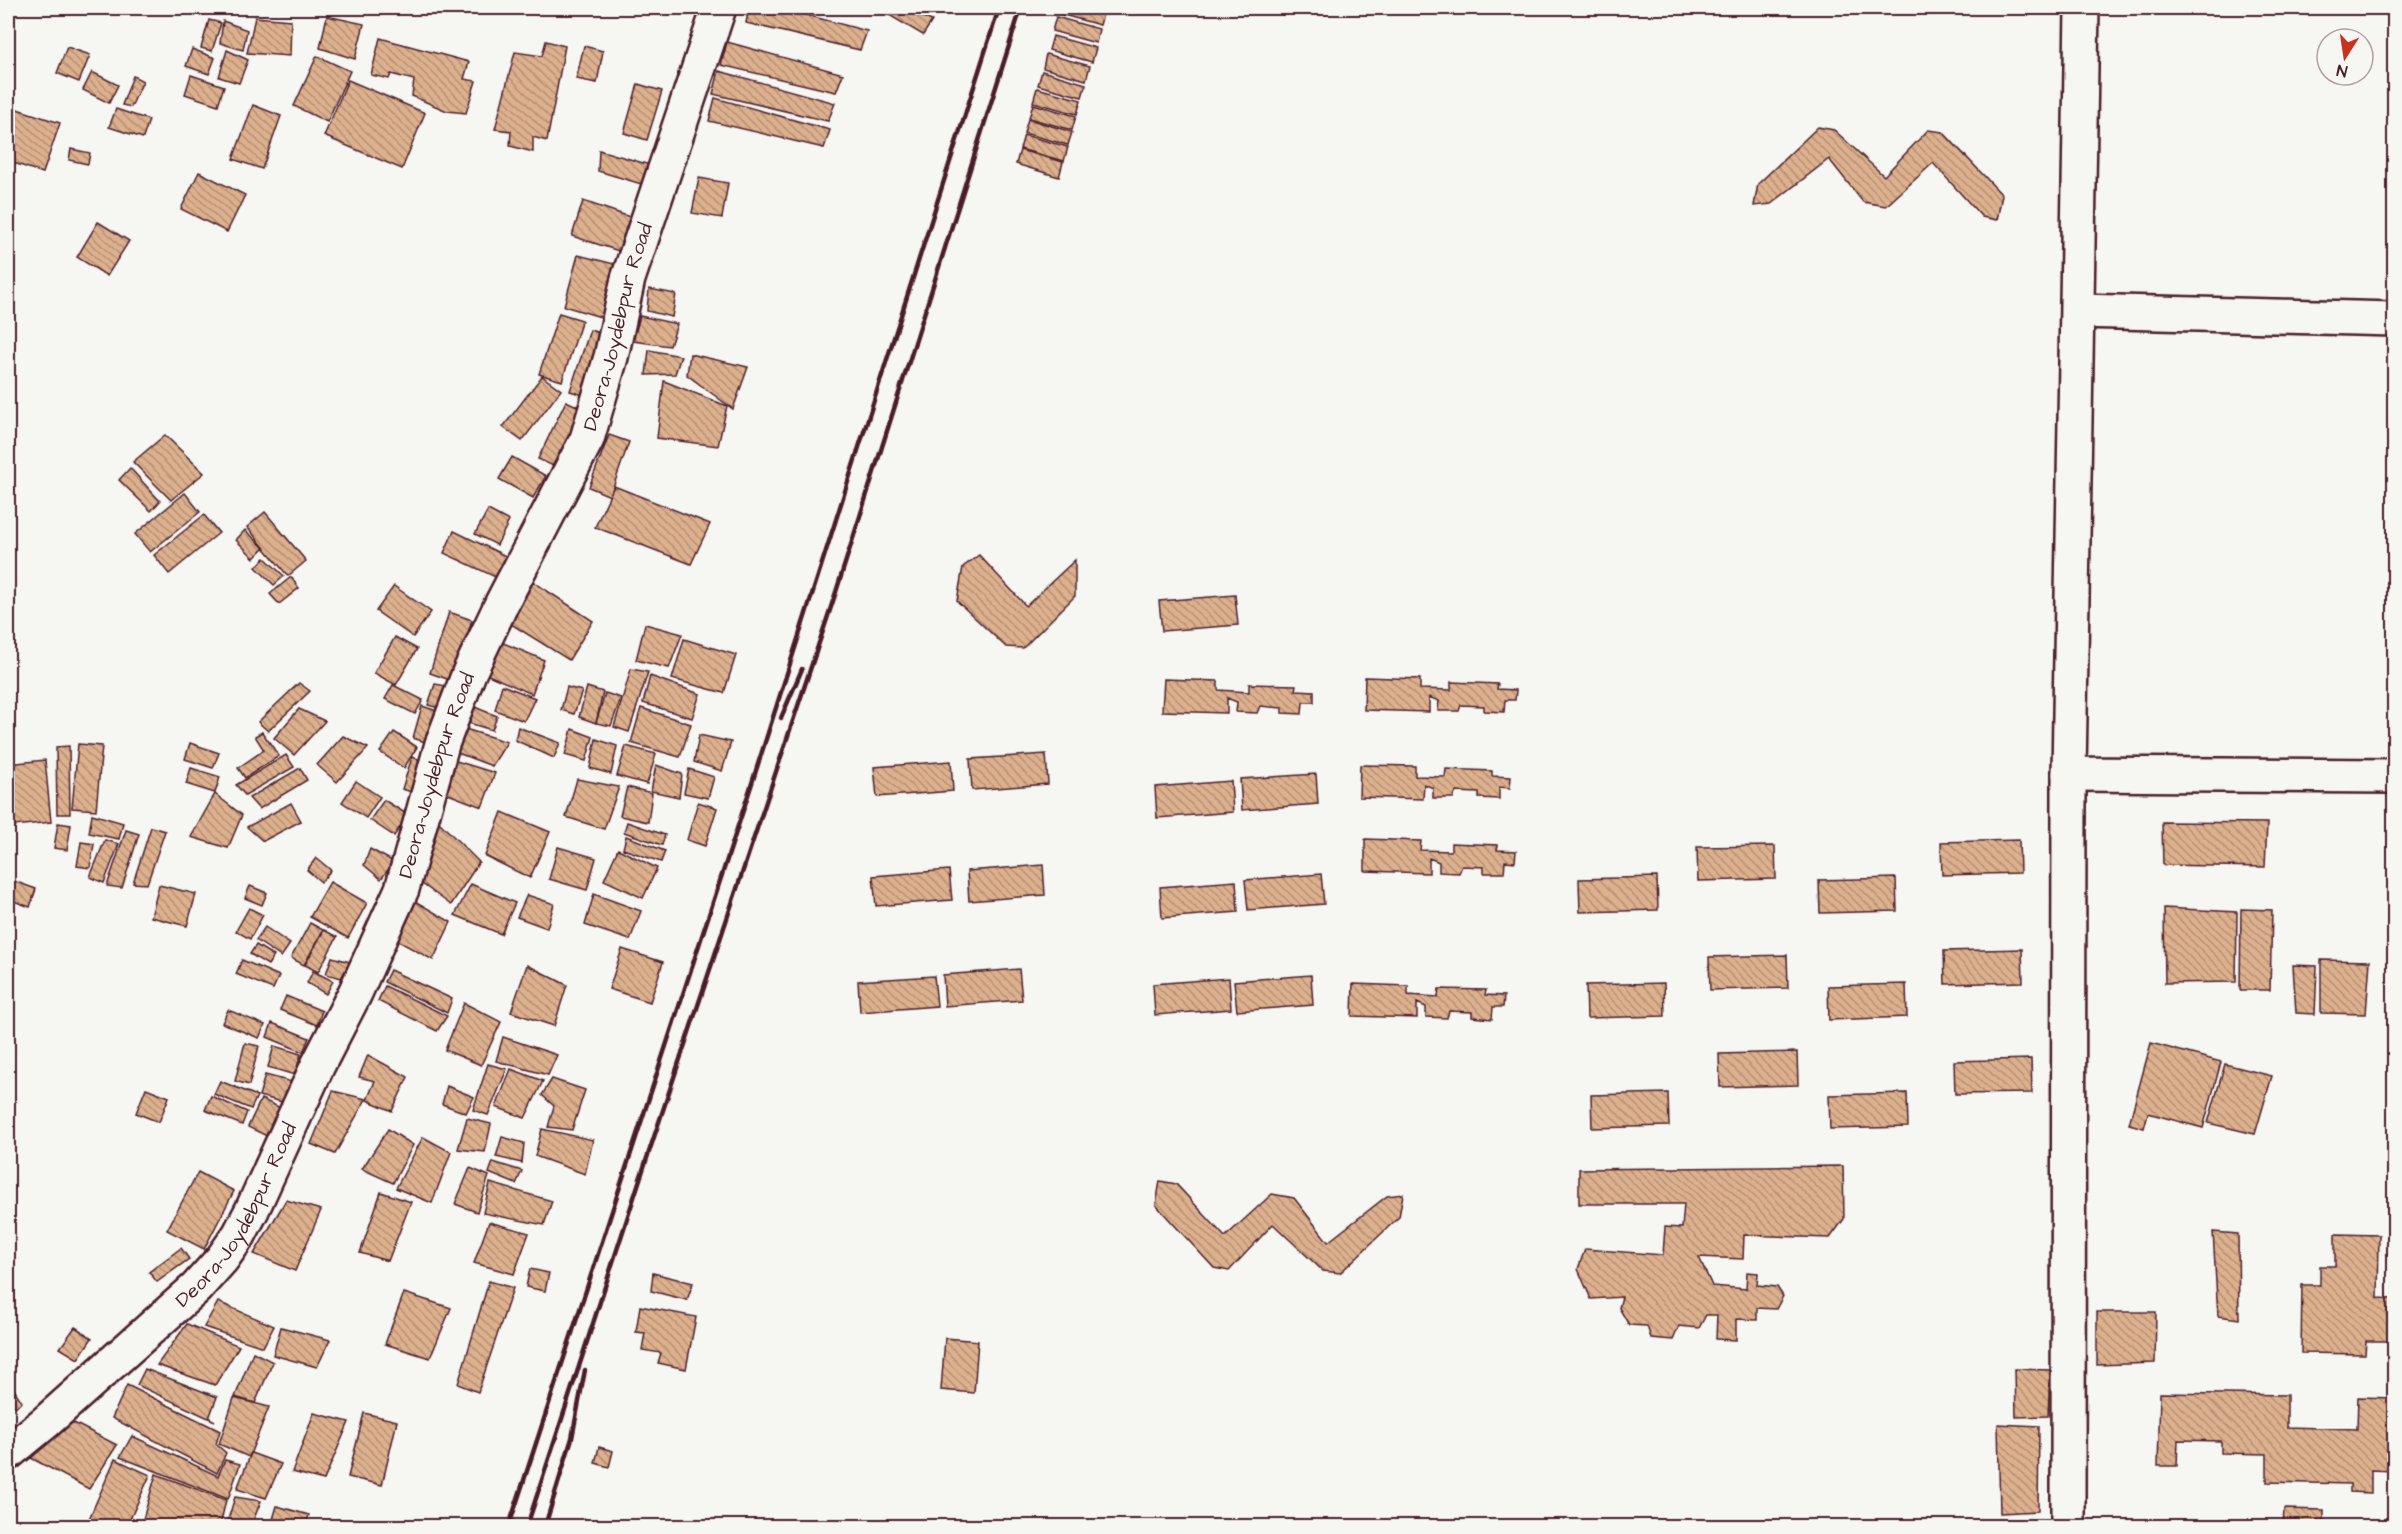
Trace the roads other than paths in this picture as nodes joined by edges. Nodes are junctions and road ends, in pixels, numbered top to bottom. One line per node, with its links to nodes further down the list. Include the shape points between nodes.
1 (719, 8): 7 (street, Deora-Joydebpur Road, via 627,279 587,439 469,673 442,744 402,889 252,1210 222,1259 196,1288)
2 (2082, 8): 3 (street)
3 (2078, 311): 4 (street); 5 (street)
4 (2394, 320)
5 (2069, 774): 6 (street); 8 (street)
6 (2394, 776)
7 (8, 1453)
8 (2068, 1527)

